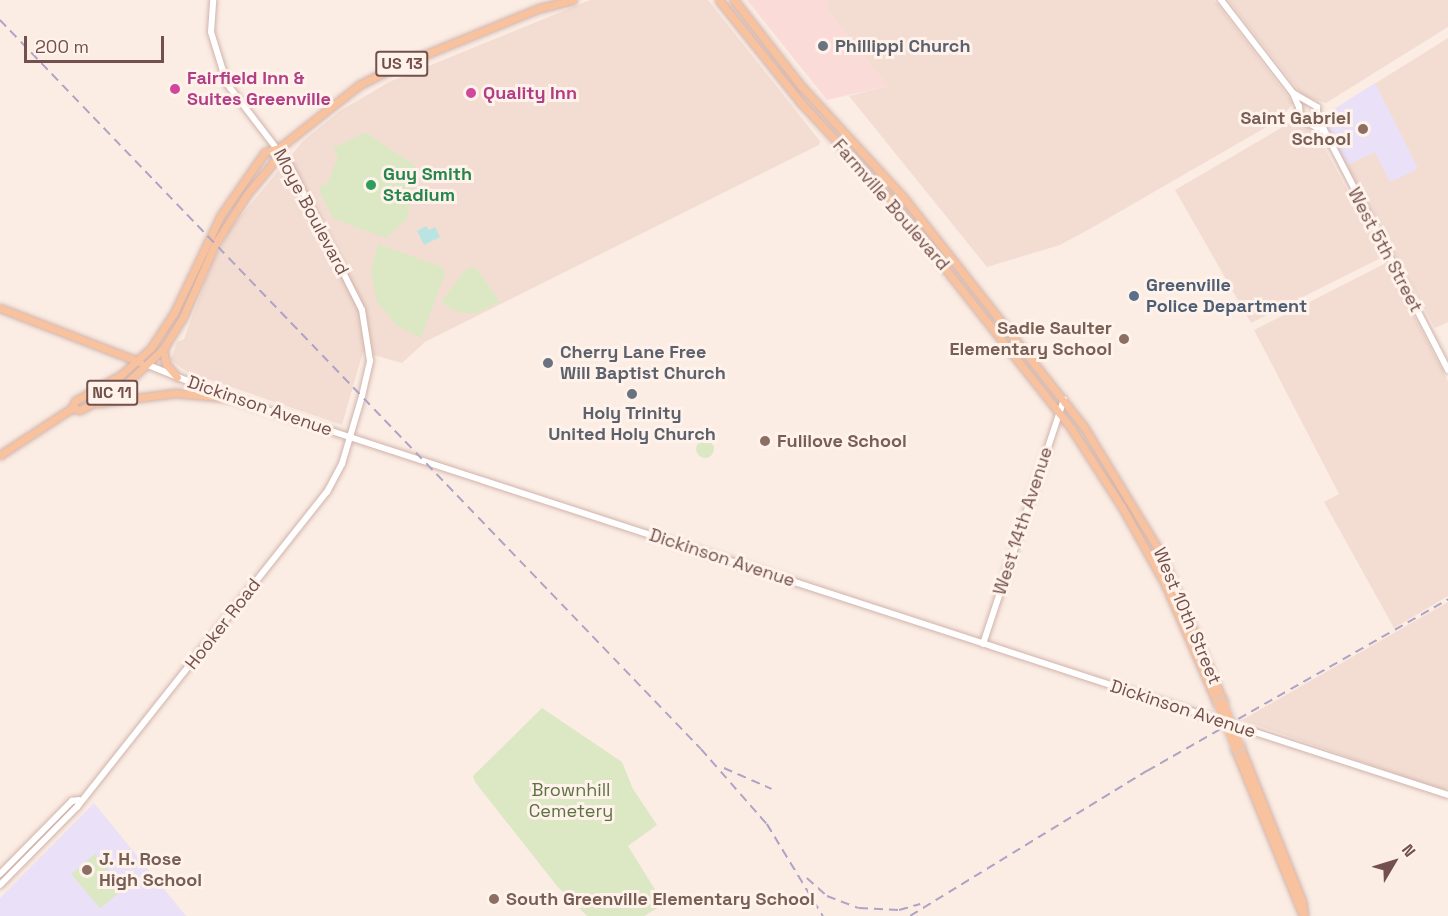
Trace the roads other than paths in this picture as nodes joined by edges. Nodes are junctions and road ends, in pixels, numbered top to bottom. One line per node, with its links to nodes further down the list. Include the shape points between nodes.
1 (213, 0): 14 (main road, Moye Boulevard, via 211,32 227,84)
2 (547, 0): 7 (main road, US 13)
3 (573, 0): 7 (main road, US 13)
4 (719, 0): 25 (main road, Farmville Boulevard, via 802,104 891,201)
5 (734, 0): 22 (main road, Farmville Boulevard, via 801,86 903,197)
6 (1221, 0): 8 (main road)
7 (540, 8): 14 (main road, US 13, via 360,85)
8 (1293, 93): 9 (main road); 10 (main road)
9 (1306, 102): 10 (main road); 11 (main road, via 1315,105)
10 (1299, 107): 12 (main road, via 1300,118)
11 (1317, 116): 12 (main road); 13 (main road, West 5th Street)
12 (1310, 121): 13 (main road, West 5th Street)
13 (1322, 131): 19 (main road, West 5th Street)
14 (279, 148): 16 (main road, US 13, via 273,163 247,194 215,244 183,317); 17 (main road, US 13, via 266,153 231,197 195,263 174,314); 26 (main road, Moye Boulevard, via 366,323 370,361)
15 (0, 308): 17 (main road, Dickinson Avenue)
16 (163, 349): 18 (main road, US 13); 20 (main road, via 167,366)
17 (138, 362): 18 (main road, Dickinson Avenue); 24 (main road, NC 11, via 75,401)
18 (148, 365): 20 (main road, Dickinson Avenue); 23 (main road, NC 11)
19 (1448, 370)
20 (177, 377): 21 (main road, Dickinson Avenue)
21 (230, 398): 23 (main road, via 175,393); 26 (main road, Dickinson Avenue)
22 (1064, 399): 25 (main road, West 14th Avenue); 29 (main road, West 10th Street, via 1121,482 1160,552)
23 (92, 404): 24 (main road, NC 11, via 77,411)
24 (72, 408): 27 (main road, NC 11)
25 (1060, 413): 28 (main road, West 14th Avenue); 29 (main road, West 10th Street, via 1153,562)
26 (350, 437): 28 (main road, Dickinson Avenue); 31 (main road, Hooker Road, via 327,492)
27 (0, 454)
28 (983, 644): 30 (main road, Dickinson Avenue)
29 (1220, 702): 34 (main road, West 10th Street, bridge)
30 (1448, 795)
31 (79, 800): 32 (main road, Hooker Road, via 72,801); 33 (main road, Hooker Road, via 77,807)
32 (0, 874)
33 (0, 885)
34 (1303, 916)

